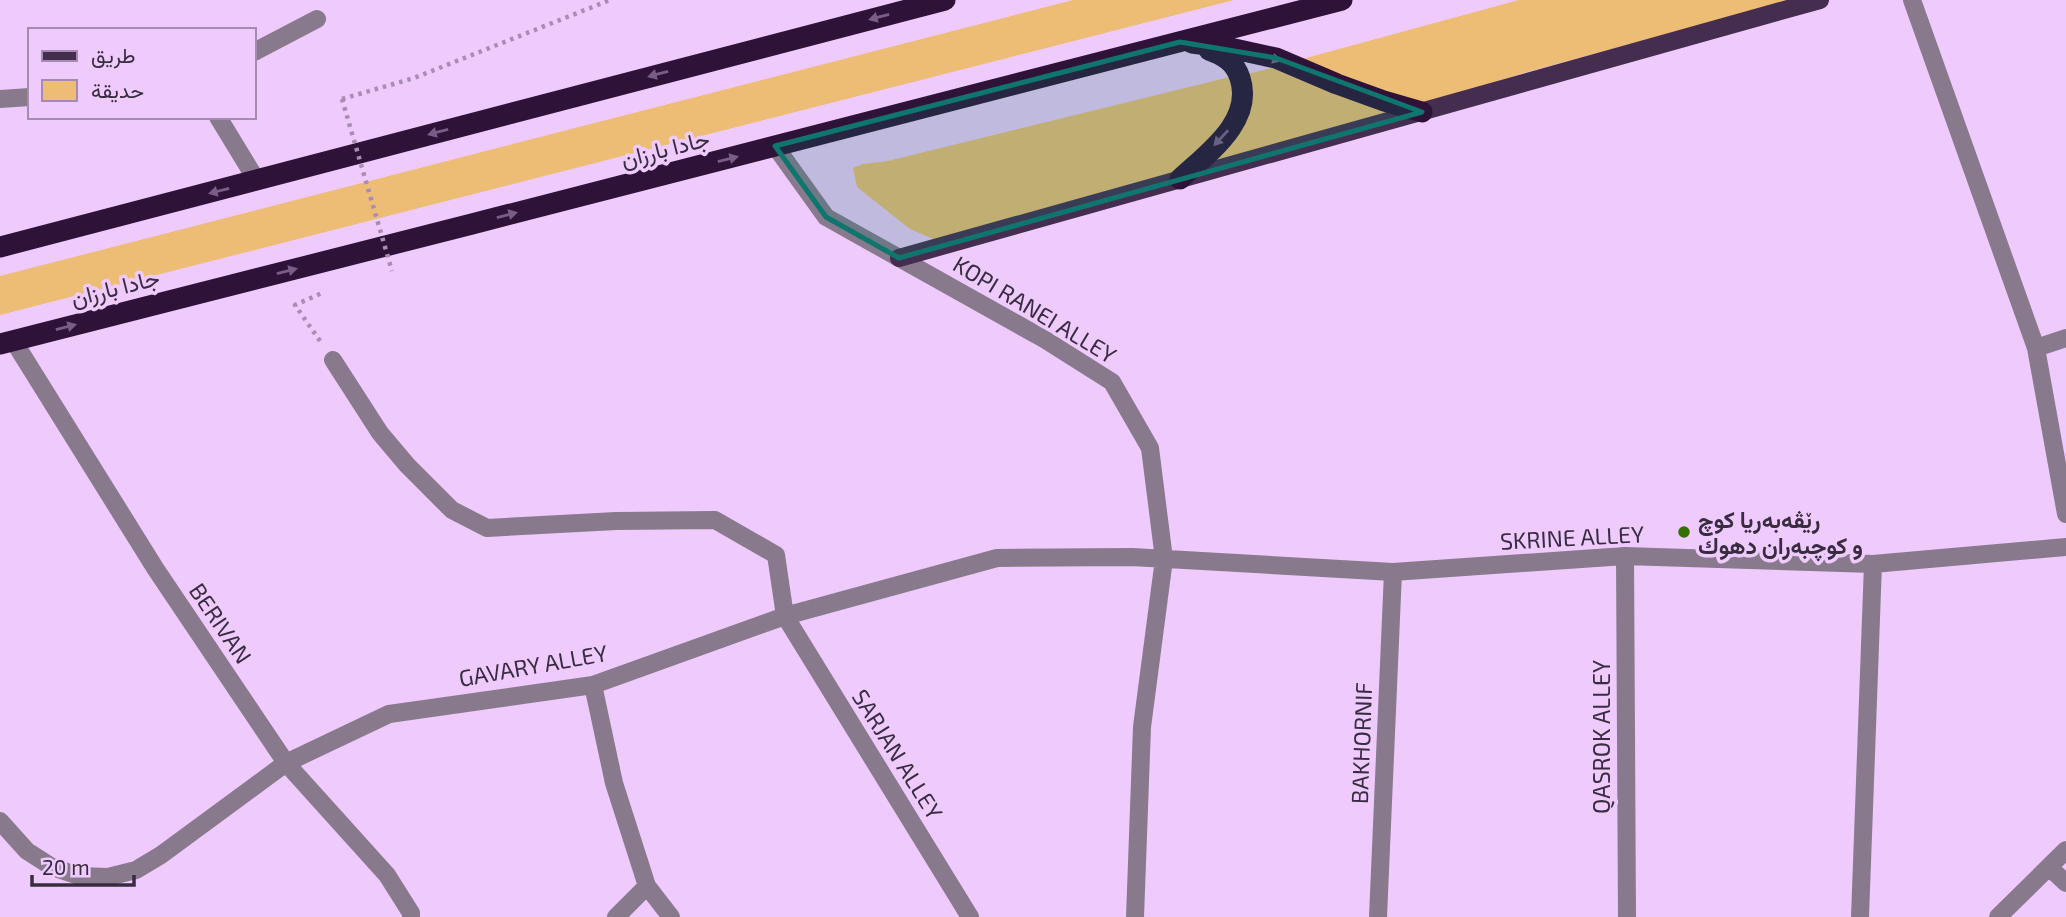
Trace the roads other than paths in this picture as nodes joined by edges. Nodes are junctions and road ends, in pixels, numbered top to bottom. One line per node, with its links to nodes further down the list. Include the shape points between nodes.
1 (1342, 0): 6 (highway, جادا بارزان)
2 (1820, 0): 10 (main road)
3 (1912, 0): 19 (street)
4 (938, 1): 14 (highway, one-way to 14)
5 (317, 19): 7 (street)
6 (1180, 42): 10 (highway, one-way to 10, via 1276,58); 12 (highway, جادا بارزان); 13 (highway, one-way to 13, via 1224,55 1237,70 1244,91 1240,113 1227,133)
7 (256, 51)
8 (28, 97): 9 (street)
9 (0, 99)
10 (1422, 112): 13 (main road)
11 (219, 119): 14 (street)
12 (775, 146): 16 (street, KOPI RANEI ALLEY, via 826,217); 18 (highway, جادا بارزان, one-way to 12)
13 (1180, 179): 16 (main road)
14 (257, 181): 15 (highway, one-way to 15)
15 (0, 247)
16 (898, 258): 24 (street, KOPI RANEI ALLEY, via 1112,382 1150,448)
17 (2066, 338): 19 (street)
18 (6, 342): 29 (street, BERIVAN)
19 (2036, 348): 21 (street)
20 (333, 360): 27 (street, via 380,433 452,510 487,528 715,520 776,555)
21 (2066, 514)
22 (2066, 547): 25 (street, SKRINE ALLEY)
23 (1625, 556): 25 (street, SKRINE ALLEY); 26 (street, SKRINE ALLEY); 41 (street, QASROK ALLEY)
24 (1164, 559): 26 (street, SKRINE ALLEY); 27 (street, GAVARY ALLEY, via 997,558); 39 (street, KOPI RANEI ALLEY, via 1142,727)
25 (1873, 564): 42 (street)
26 (1393, 572): 40 (street, BAKHORNIF)
27 (785, 617): 28 (street, GAVARY ALLEY); 38 (street, SARJAN ALLEY)
28 (593, 685): 29 (street, GAVARY ALLEY, via 389,714); 34 (street, via 614,783)
29 (286, 763): 30 (street, GAVARY ALLEY, via 161,855 136,870 108,877 79,876 52,867 27,851); 35 (street, BERIVAN, via 387,875)
30 (0, 821)
31 (2066, 850): 32 (street)
32 (2049, 867): 33 (street); 43 (street)
33 (2066, 883)
34 (647, 886): 36 (street); 37 (street)
35 (413, 916)
36 (616, 917)
37 (671, 917)
38 (970, 917)
39 (1135, 917)
40 (1378, 917)
41 (1627, 917)
42 (1860, 917)
43 (1998, 917)

